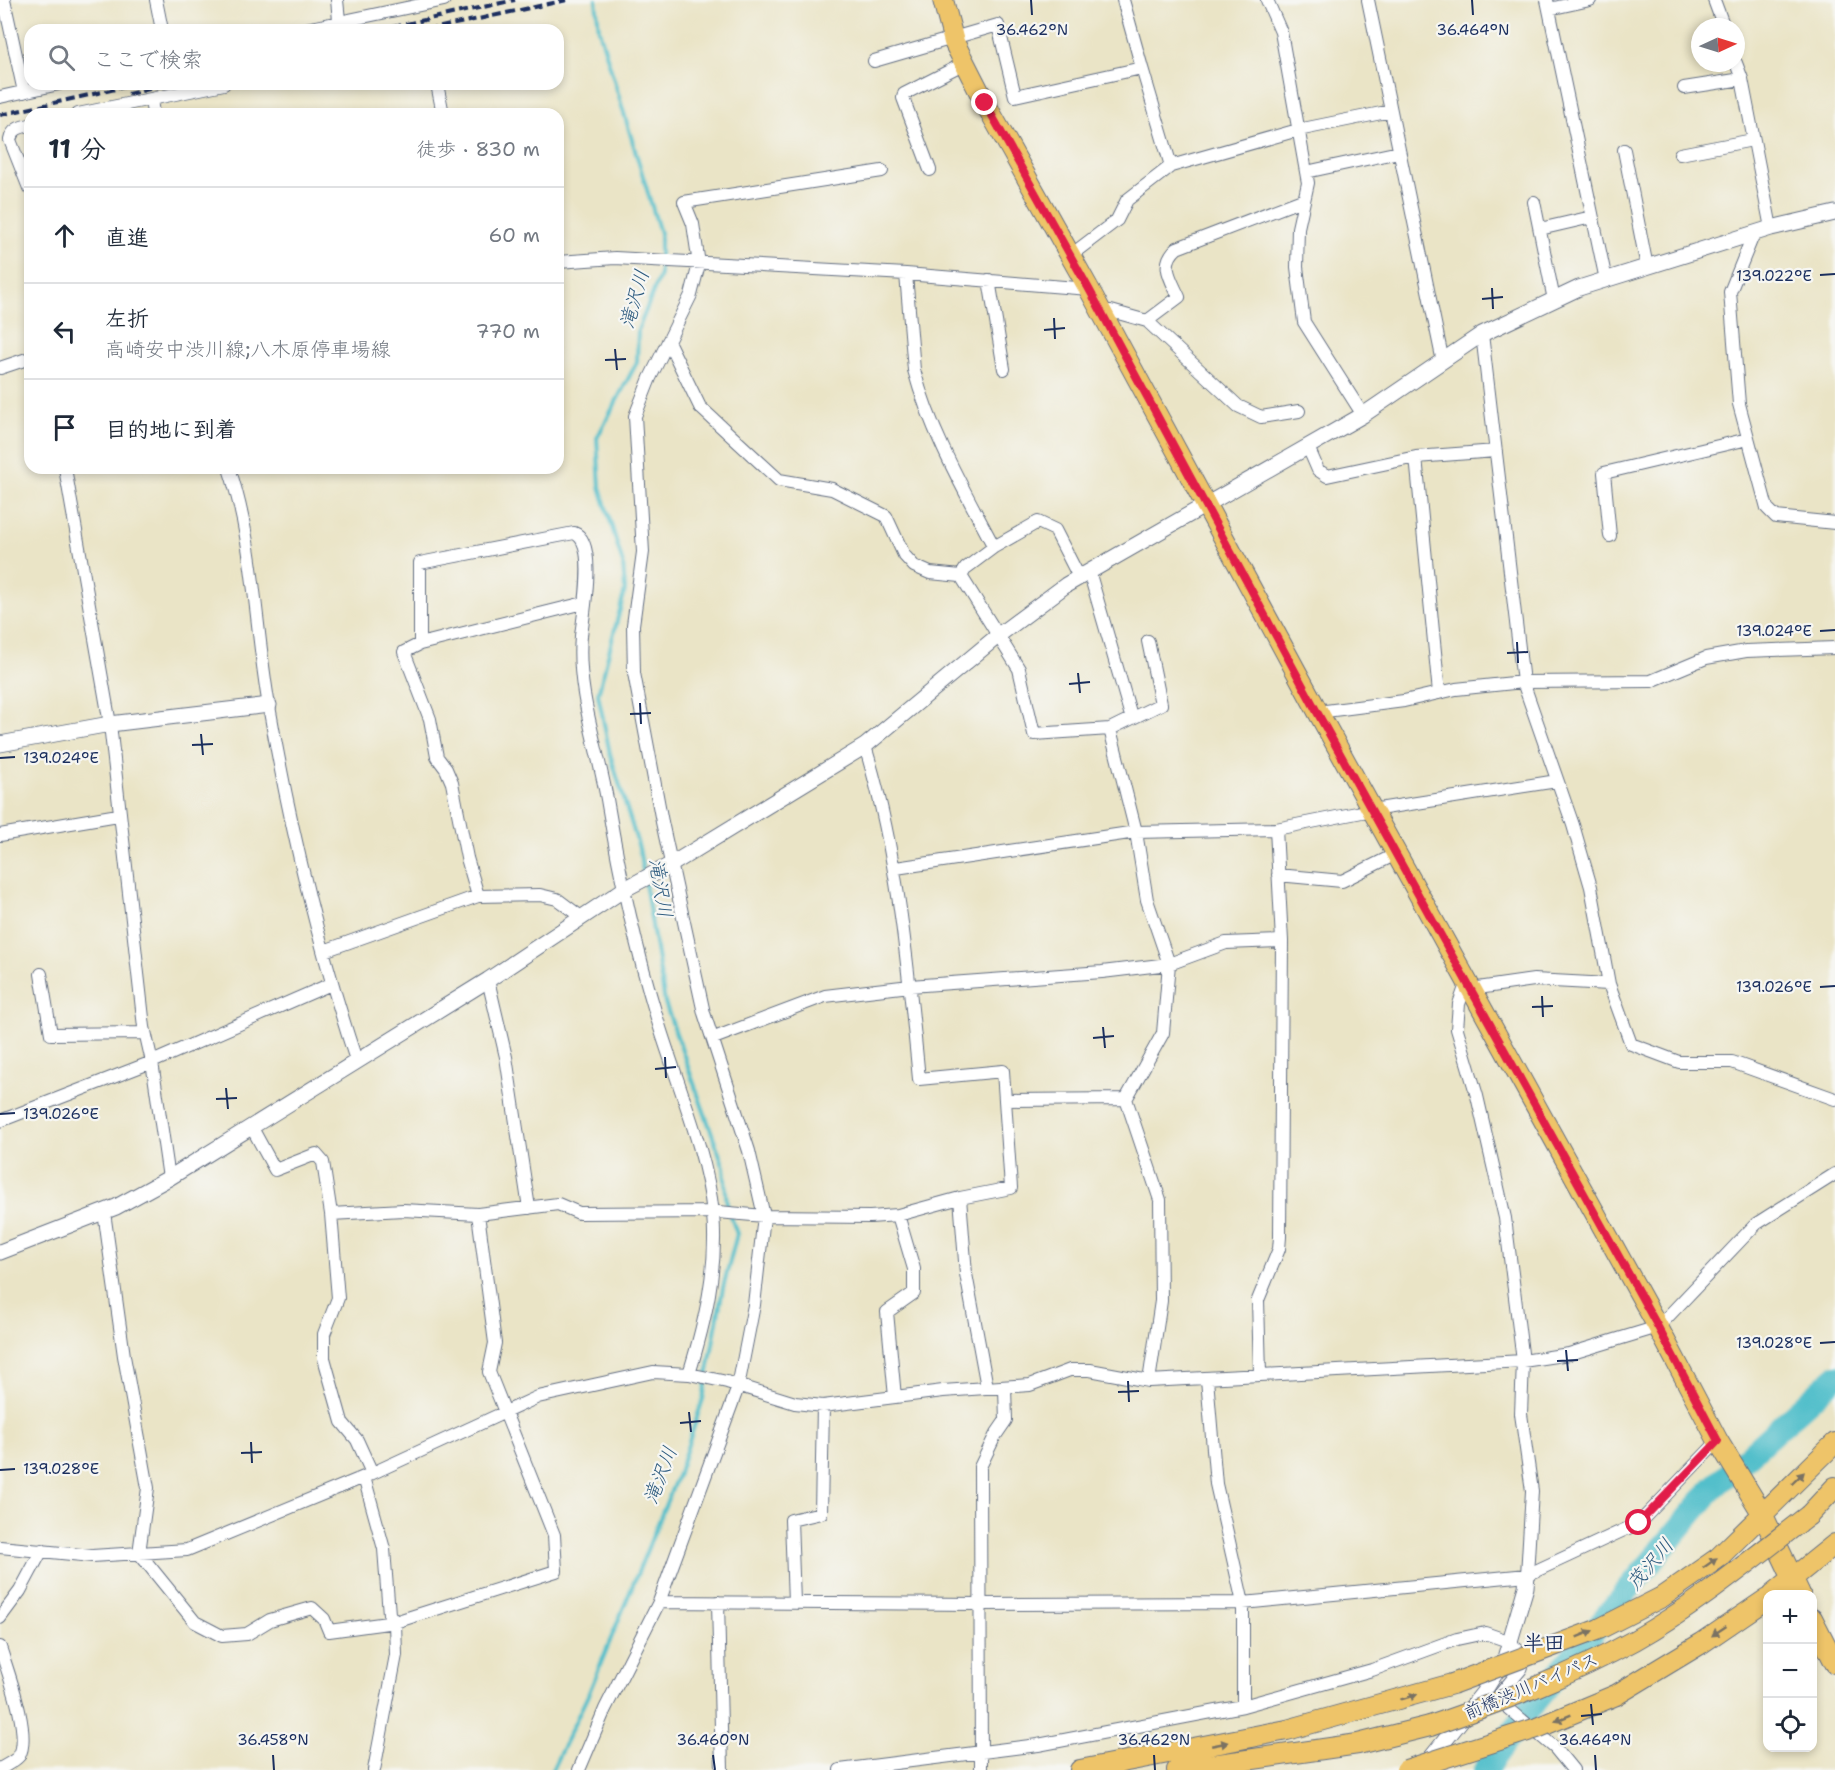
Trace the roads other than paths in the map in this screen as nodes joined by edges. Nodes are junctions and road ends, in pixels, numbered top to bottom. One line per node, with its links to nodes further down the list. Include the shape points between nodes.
1 (4, 0): 26 (street)
2 (156, 0): 13 (street)
3 (337, 0): 14 (street)
4 (444, 0): 15 (street)
5 (943, 0): 16 (main road)
6 (1123, 0): 19 (street)
7 (1267, 0): 34 (street, via 1281,32)
8 (1368, 0): 32 (street)
9 (1590, 0): 11 (street)
10 (1714, 0): 12 (street)
11 (1548, 4): 47 (street)
12 (1721, 18)
13 (161, 24)
14 (340, 24)
15 (348, 24)
16 (953, 39): 17 (street); 18 (main road); 19 (street, via 998,26 1015,96)
17 (874, 61)
18 (965, 63): 40 (street, via 904,94); 51 (main road)
19 (1142, 68): 39 (street)
20 (1739, 72): 21 (street)
21 (1742, 79): 22 (street); 35 (street)
22 (1684, 88)
23 (33, 90): 26 (street)
24 (195, 90): 28 (street)
25 (438, 90): 31 (street)
26 (24, 92): 27 (street)
27 (0, 96)
28 (151, 99): 29 (street); 30 (street)
29 (107, 108)
30 (152, 108)
31 (442, 108)
32 (1391, 111): 34 (street); 37 (street)
33 (24, 126): 43 (street, via 17,128 10,140)
34 (1298, 130): 39 (street); 42 (street)
35 (1753, 140): 38 (street); 48 (street)
36 (1624, 150): 54 (street)
37 (1400, 152): 42 (street); 65 (street)
38 (1680, 154)
39 (1171, 166): 51 (street, via 1127,200 1118,220)
40 (930, 170)
41 (882, 171): 53 (street, via 684,202 693,224)
42 (1306, 172): 44 (street, via 1308,183)
43 (24, 175)
44 (1302, 200): 61 (street, via 1177,248 1169,255 1166,268 1179,297); 69 (street, via 1297,267 1304,322)
45 (1534, 202): 49 (street)
46 (1835, 213): 48 (street)
47 (1592, 217): 49 (street); 57 (street)
48 (1771, 228): 50 (street)
49 (1540, 229): 59 (street)
50 (1754, 233): 54 (street); 70 (street, via 1730,292 1739,404)
51 (1071, 255): 58 (main road)
52 (564, 262): 53 (street, via 615,258)
53 (699, 264): 55 (street); 63 (street, via 691,295)
54 (1647, 267): 57 (street)
55 (906, 274): 56 (street); 79 (street, via 918,385 941,445)
56 (989, 280): 58 (street); 67 (street)
57 (1606, 280): 59 (street)
58 (1089, 289): 60 (main road)
59 (1554, 300): 62 (street)
60 (1101, 311): 61 (street); 76 (main road)
61 (1147, 321): 68 (street, via 1238,406 1261,417)
62 (1482, 334): 65 (street); 72 (street)
63 (668, 340): 81 (street, via 700,407 779,480 832,489 886,516 904,555 914,566 930,573); 103 (street, via 635,416 643,552 633,625 636,683)
64 (24, 360): 66 (street)
65 (1443, 362): 69 (street)
66 (0, 368)
67 (1004, 369)
68 (1299, 411)
69 (1363, 415): 71 (street)
70 (1749, 439): 77 (street, via 1767,508 1776,517); 78 (street, via 1604,473)
71 (1308, 447): 73 (street, via 1318,470 1327,476); 76 (street)
72 (1496, 451): 73 (street); 87 (street)
73 (1416, 457): 88 (street)
74 (66, 474): 92 (street)
75 (231, 474): 89 (street, via 245,523)
76 (1207, 505): 80 (street); 90 (main road)
77 (1835, 523)
78 (1610, 536)
79 (994, 547): 80 (street, via 1038,522 1055,530); 81 (street)
80 (1084, 574): 83 (street); 91 (street)
81 (961, 576): 83 (street)
82 (584, 603): 85 (street); 85 (street, via 588,558 585,542 574,533 420,563); 106 (street, via 583,683)
83 (1000, 634): 93 (street, via 1019,669 1034,734); 95 (street)
84 (1148, 641): 91 (street, via 1161,704)
85 (420, 644): 107 (street, via 404,652 430,719 436,757 447,769 452,783)
86 (1835, 648): 87 (street, via 1746,651 1706,658 1651,681)
87 (1523, 682): 88 (street); 96 (street)
88 (1439, 693): 90 (street)
89 (269, 705): 92 (street); 110 (street, via 294,831)
90 (1317, 712): 97 (main road)
91 (1131, 716): 93 (street)
92 (110, 724): 94 (street); 98 (street)
93 (1110, 729): 100 (street)
94 (0, 744)
95 (865, 746): 103 (street); 104 (street, via 881,796)
96 (1557, 781): 97 (street); 115 (street, via 1591,887)
97 (1372, 810): 99 (street); 102 (main road)
98 (118, 815): 101 (street); 118 (street)
99 (1276, 829): 100 (street); 105 (street)
100 (1136, 832): 104 (street); 111 (street, via 1147,900)
101 (0, 835)
102 (1396, 854): 105 (street, via 1342,881); 117 (main road)
103 (672, 864): 106 (street); 119 (street, via 704,1013)
104 (896, 868): 116 (street)
105 (1278, 875): 109 (street)
106 (622, 890): 108 (street); 132 (street)
107 (478, 896): 108 (street, via 540,895 557,899); 110 (street)
108 (581, 917): 113 (street)
109 (1282, 941): 111 (street, via 1226,943); 140 (street, via 1280,1237 1279,1249 1258,1300)
110 (324, 951): 114 (street)
111 (1168, 964): 116 (street); 124 (street, via 1163,1033)
112 (41, 975): 118 (street, via 51,1034)
113 (488, 980): 120 (street); 130 (street, via 506,1057)
114 (331, 984): 120 (street); 121 (street)
115 (1610, 984): 117 (street, via 1534,980); 122 (street, via 1631,1044 1679,1062 1732,1062)
116 (910, 986): 119 (street, via 825,996); 123 (street, via 919,1079 1003,1071)
117 (1471, 988): 138 (main road); 139 (street, via 1464,990 1459,1004 1457,1029 1475,1087 1505,1218)
118 (145, 1033): 121 (street)
119 (714, 1038): 136 (street)
120 (356, 1060): 126 (street)
121 (152, 1062): 125 (street); 128 (street)
122 (1835, 1099)
123 (1005, 1100): 124 (street); 129 (street, via 1011,1188)
124 (1126, 1100): 143 (street, via 1160,1200 1161,1301)
125 (0, 1121)
126 (251, 1126): 128 (street); 133 (street, via 275,1170 316,1154 323,1162)
127 (1835, 1174): 138 (street, via 1756,1224)
128 (169, 1178): 131 (street)
129 (960, 1198): 135 (street); 145 (street, via 966,1274)
130 (528, 1208): 132 (street, via 558,1204 579,1213); 134 (street)
131 (104, 1212): 137 (street); 158 (street, via 148,1488)
132 (715, 1212): 136 (street); 141 (street, via 712,1279)
133 (331, 1214): 134 (street, via 403,1210); 152 (street, via 338,1298 324,1334 324,1358 342,1422 357,1440)
134 (478, 1214): 149 (street, via 495,1343 489,1372)
135 (898, 1215): 136 (street); 147 (street, via 914,1269 914,1293 887,1312)
136 (764, 1216): 144 (street, via 754,1305)
137 (0, 1252)
138 (1658, 1327): 139 (street, via 1569,1354); 151 (main road)
139 (1523, 1361): 140 (street); 159 (street, via 1521,1414 1532,1491)
140 (1260, 1374): 142 (street)
141 (693, 1375): 144 (street); 149 (street, via 653,1372 538,1397)
142 (1207, 1379): 143 (street); 165 (street, via 1215,1484)
143 (1149, 1381): 146 (street, via 1070,1370 1030,1385)
144 (732, 1384): 148 (street, via 795,1403); 162 (street)
145 (987, 1387): 146 (street); 147 (street)
146 (1005, 1388): 166 (street, via 1006,1420 980,1467)
147 (895, 1397): 148 (street)
148 (823, 1406): 164 (street, via 821,1513 791,1520)
149 (504, 1413): 152 (street); 168 (street, via 554,1535 556,1570)
150 (1835, 1443): 154 (main road, one-way to 150)
151 (1722, 1449): 154 (main road); 159 (street, via 1639,1523)
152 (368, 1475): 158 (street, via 187,1550); 168 (street, via 384,1549 389,1614)
153 (1835, 1487): 182 (main road, 前橋渋川バイパス, bridge, via 1809,1515 1725,1580 1637,1639 1510,1699 1430,1726 1358,1744)
154 (1762, 1513): 160 (main road); 181 (main road, one-way to 154, bridge, via 1287,1730 1452,1684 1599,1629 1662,1597 1718,1558)
155 (1835, 1544): 160 (main road)
156 (0, 1546): 157 (street)
157 (42, 1550): 158 (street, via 92,1556); 167 (street)
158 (139, 1553): 168 (street, via 195,1622 222,1636 247,1634 270,1620 312,1608 329,1631)
159 (1527, 1575): 165 (street); 170 (street)
160 (1796, 1588)
161 (1763, 1601): 183 (main road, one-way to 183, bridge, via 1616,1695 1537,1728)
162 (659, 1602): 163 (street); 177 (street)
163 (718, 1602): 164 (street); 178 (street)
164 (794, 1602): 166 (street)
165 (1243, 1603): 166 (street); 173 (street)
166 (982, 1604): 174 (street)
167 (0, 1618)
168 (395, 1622): 176 (street, via 396,1655)
169 (1817, 1628): 172 (main road)
170 (1508, 1641): 173 (street, via 1485,1634 1470,1635 1372,1670); 184 (street, via 1504,1658 1484,1693); 185 (street, via 1521,1653 1523,1664 1505,1685 1502,1697 1509,1709 1555,1748)
171 (0, 1647): 175 (street, via 15,1697 23,1745 18,1757)
172 (1835, 1663)
173 (1243, 1706): 174 (street, via 1038,1745)
174 (980, 1751): 179 (street); 180 (street)
175 (0, 1769)
176 (374, 1770)
177 (579, 1770)
178 (722, 1770)
179 (840, 1770)
180 (981, 1770)
181 (1080, 1770)
182 (1177, 1770)
183 (1407, 1770)
184 (1422, 1770)
185 (1573, 1770)

